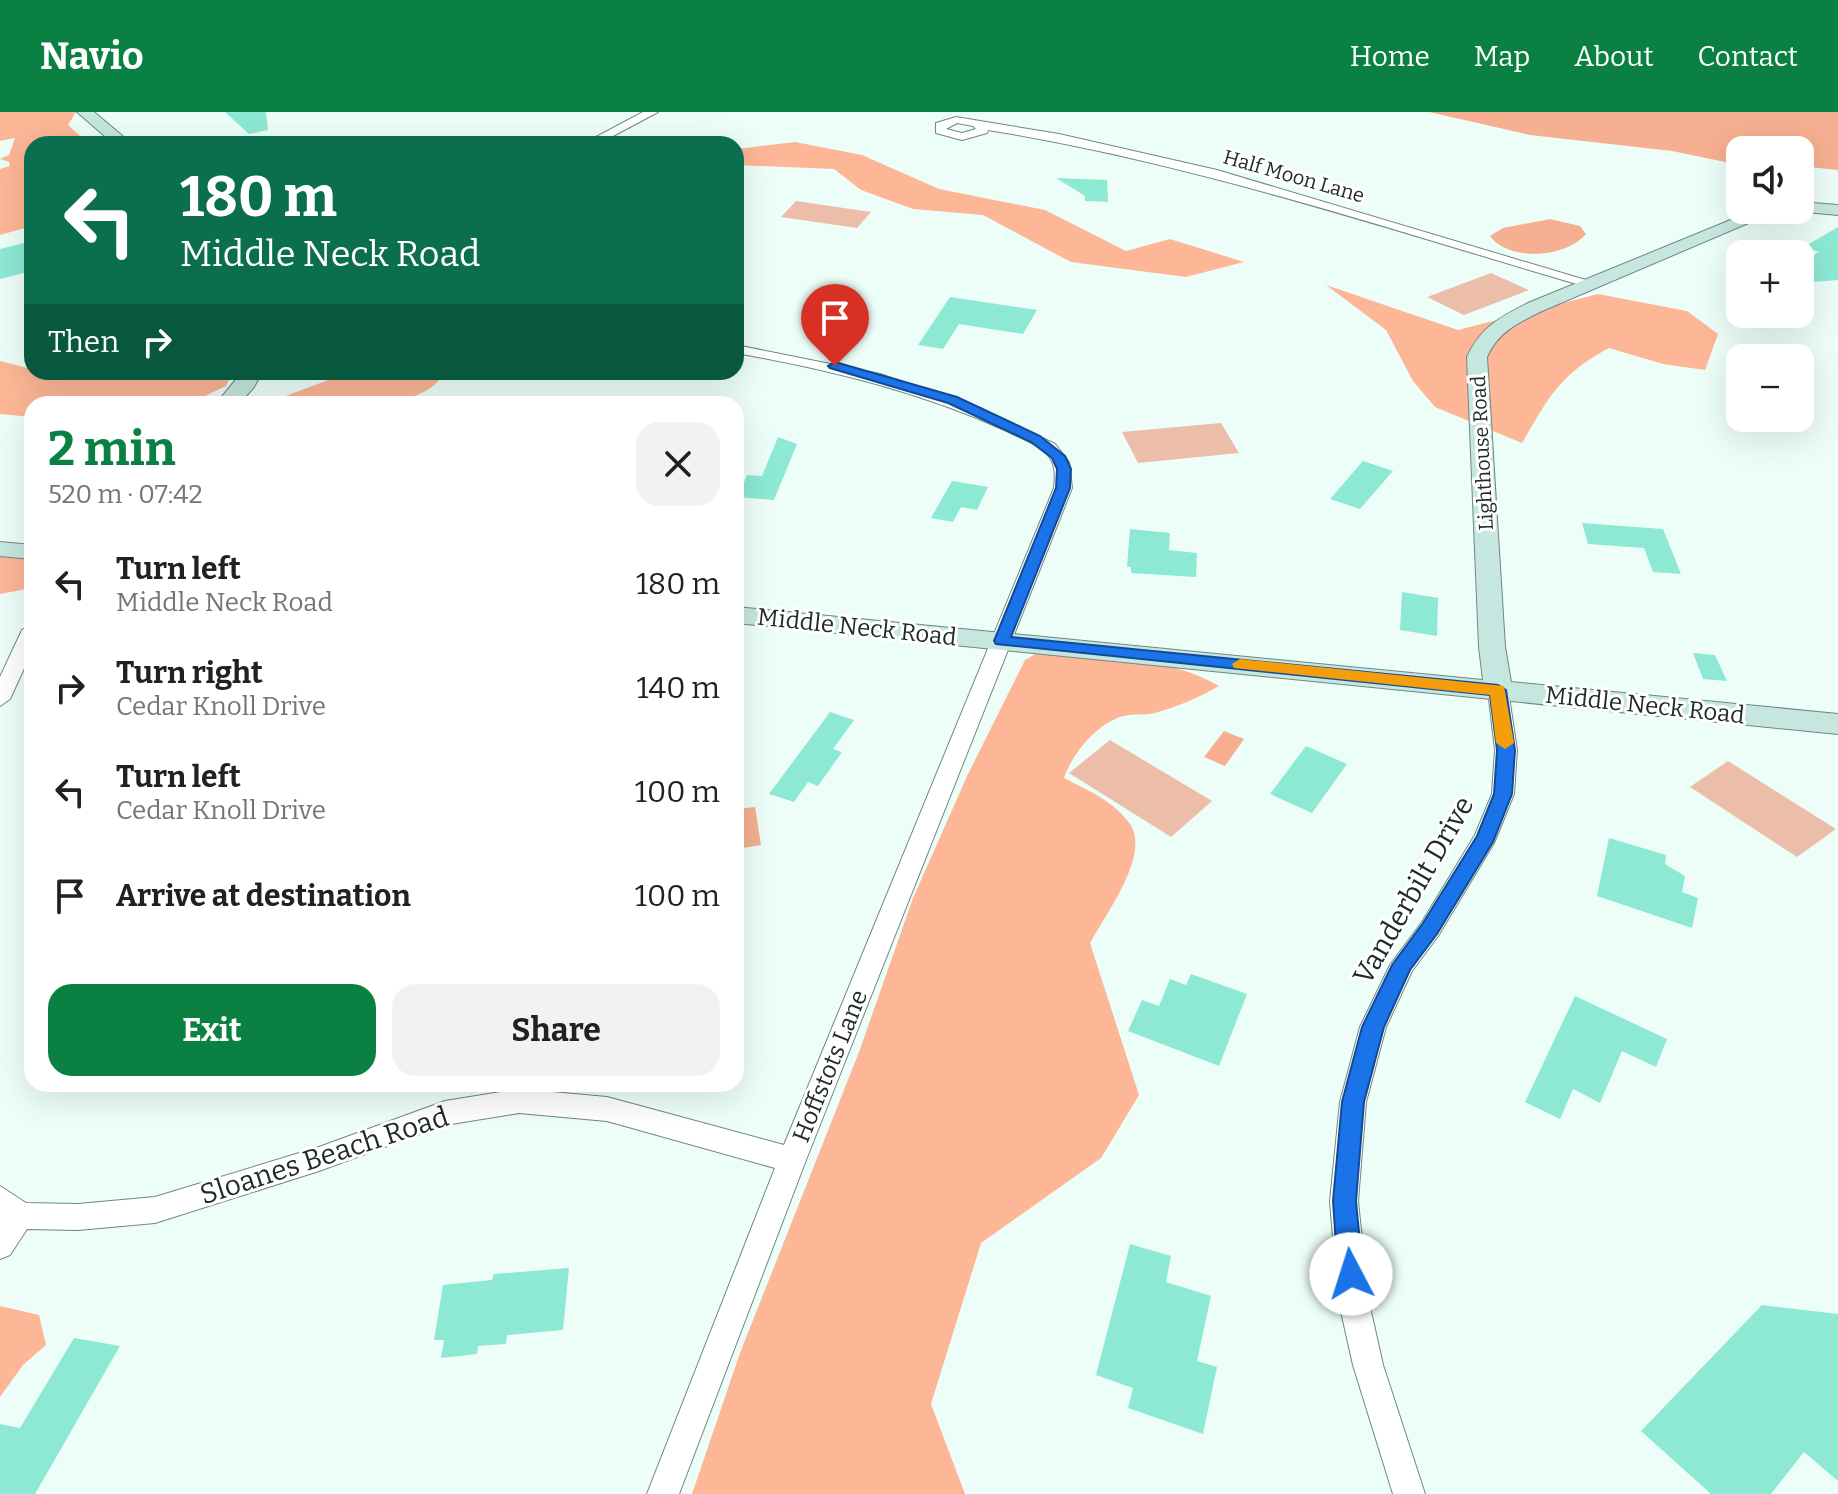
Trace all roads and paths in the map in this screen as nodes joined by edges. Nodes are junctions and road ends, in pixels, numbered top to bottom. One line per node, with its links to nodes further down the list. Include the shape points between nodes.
1 (85, 112): 4 (street)
2 (652, 112): 5 (street)
3 (981, 125): 9 (street, Half Moon Lane, via 1159,158)
4 (114, 136)
5 (605, 136)
6 (1814, 208): 7 (street)
7 (1838, 210)
8 (1736, 224): 9 (street, Lighthouse Road)
9 (1592, 284): 18 (street, Lighthouse Road, via 1502,324 1485,339 1477,357)
10 (744, 350): 16 (street, Hoffstots Lane, via 835,366 953,400 1036,439 1058,456 1063,488)
11 (248, 380): 12 (street)
12 (235, 396)
13 (0, 549): 14 (street)
14 (24, 551)
15 (744, 616): 16 (street, Middle Neck Road)
16 (1002, 641): 18 (street, Middle Neck Road); 21 (street, Hoffstots Lane)
17 (24, 647): 19 (street)
18 (1498, 690): 20 (street, Middle Neck Road); 25 (street, Vanderbilt Drive, via 1506,750 1503,794 1486,837 1402,965 1373,1027 1353,1102 1344,1201 1353,1298)
19 (0, 699)
20 (1838, 724)
21 (792, 1160): 22 (street, Sloanes Beach Road, via 607,1109 519,1101 445,1113 155,1210 78,1217); 24 (street, Hoffstots Lane)
22 (10, 1208): 23 (street)
23 (0, 1245)
24 (663, 1494)
25 (1409, 1494)

